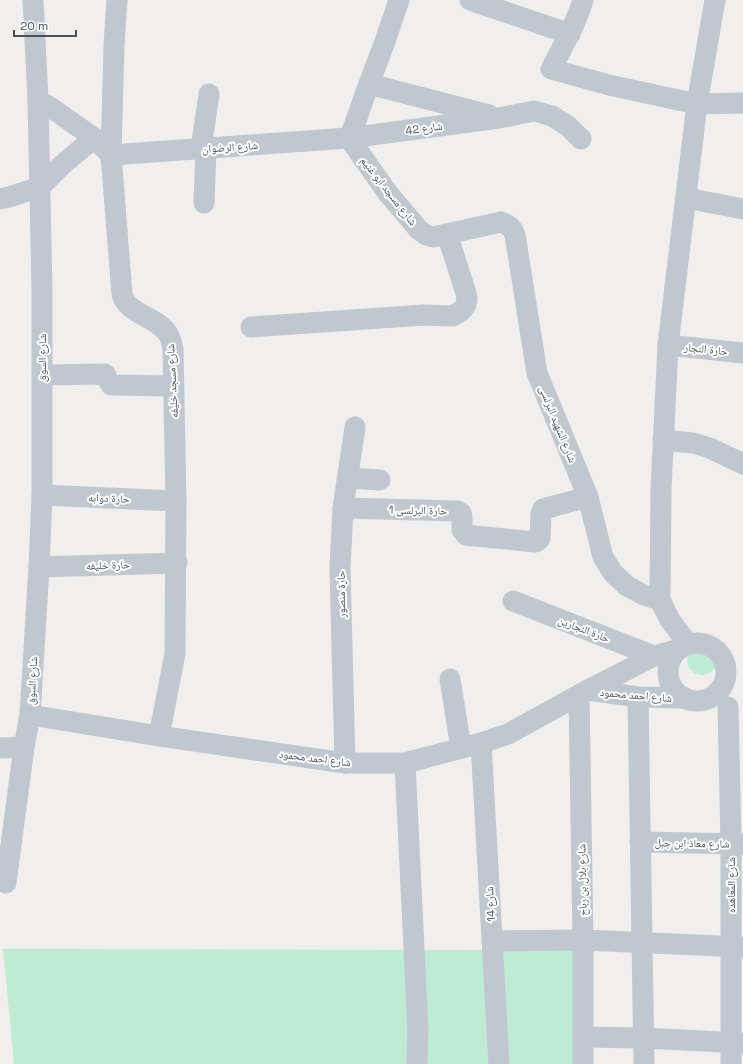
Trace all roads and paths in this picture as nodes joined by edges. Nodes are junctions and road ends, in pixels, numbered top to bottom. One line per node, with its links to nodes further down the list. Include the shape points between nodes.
1 (33, 0): 10 (street, شارع السوق)
2 (118, 0): 18 (street, شارع مسجد خليفه)
3 (399, 0): 8 (street)
4 (470, 0): 7 (street)
5 (584, 0): 7 (street)
6 (714, 0): 12 (street)
7 (570, 34): 12 (street, via 551,69 609,85)
8 (369, 84): 13 (street, شارع 42); 15 (street)
9 (209, 94): 17 (street)
10 (38, 100): 14 (street); 19 (street, شارع السوق)
11 (743, 103): 12 (street)
12 (697, 104): 20 (street)
13 (499, 118): 15 (street, شارع 42); 16 (street, شارع 42, via 534,111 552,116 568,126)
14 (94, 138): 18 (street); 19 (street, via 62,164)
15 (349, 138): 17 (street, شارع الرضوان); 24 (street, شارع مسجد ابو غنيم, via 387,192 419,230 426,235)
16 (581, 139)
17 (204, 148): 18 (street, شارع الرضوان); 22 (street)
18 (111, 155): 29 (street, شارع مسجد خليفه, via 123,299 130,307 168,333 173,349)
19 (40, 187): 21 (street); 28 (street, شارع السوق)
20 (686, 198): 23 (street); 26 (street)
21 (0, 199)
22 (204, 203)
23 (743, 209)
24 (440, 235): 25 (street, via 466,293 466,305 462,312 453,316 424,315); 36 (street, شارع الشهيد البرلسى, via 501,222 512,228 537,373)
25 (250, 327)
26 (668, 345): 27 (street, حارة النجار); 31 (street)
27 (743, 353)
28 (42, 375): 29 (street, via 105,374 111,385); 35 (street, شارع السوق)
29 (174, 386): 37 (street, شارع مسجد خليفه)
30 (355, 427): 33 (street, حارة منصور)
31 (664, 440): 32 (street, via 693,443 710,448); 41 (street)
32 (743, 464)
33 (348, 478): 34 (street); 38 (street, حارة منصور)
34 (380, 480)
35 (42, 495): 37 (street, حارة دوابه); 40 (street, شارع السوق)
36 (588, 497): 38 (street, حارة البرلسى 1, via 543,509 540,538 535,542 466,535 462,530 461,513 457,511); 41 (street, شارع الشهيد البرلسى, via 602,557 613,573 627,586)
37 (176, 500): 39 (street, شارع مسجد خليفه)
38 (343, 508): 58 (street, حارة منصور, via 340,569)
39 (176, 563): 40 (street, حارة خليفه); 54 (street, شارع مسجد خليفه, via 175,654)
40 (39, 567): 53 (street, شارع السوق)
41 (660, 600): 43 (street)
42 (513, 601): 44 (street, حارة النجارين)
43 (684, 647): 44 (street, شارع احمد محمود); 45 (street, via 698,643 708,645 717,650); 50 (street, via 672,657 668,675 671,685)
44 (654, 656): 48 (street, شارع احمد محمود)
45 (723, 658): 46 (street); 51 (street, via 725,682)
46 (743, 668)
47 (450, 679): 55 (street, شارع 14)
48 (583, 693): 49 (street, شارع احمد محمود); 55 (street, شارع احمد محمود, via 508,734); 63 (street, شارع بلال بن رباح)
49 (638, 697): 50 (street, شارع احمد محمود); 60 (street)
50 (685, 698): 51 (street, via 696,701)
51 (709, 699): 52 (street)
52 (735, 710): 61 (street, شارع المعاهده)
53 (30, 715): 54 (street, شارع احمد محمود); 56 (street, شارع السوق)
54 (159, 736): 58 (street, شارع احمد محمود)
55 (471, 746): 59 (street, شارع احمد محمود); 64 (street, شارع 14)
56 (24, 747): 57 (street); 62 (street, شارع السوق)
57 (0, 748)
58 (344, 763): 59 (street, شارع احمد محمود)
59 (405, 763): 70 (street, via 418,1031)
60 (640, 842): 61 (street, شارع معاذ ابن جبل); 65 (street)
61 (737, 844): 66 (street, شارع المعاهده)
62 (6, 883)
63 (583, 940): 64 (street); 65 (street); 67 (street, شارع بلال بن رباح)
64 (492, 941): 71 (street, شارع 14)
65 (642, 943): 66 (street); 68 (street)
66 (737, 947): 69 (street, شارع المعاهده)
67 (583, 1037): 68 (street); 72 (street, شارع بلال بن رباح)
68 (643, 1038): 69 (street); 73 (street)
69 (737, 1042): 74 (street, شارع المعاهده)
70 (417, 1064)
71 (499, 1064)
72 (583, 1064)
73 (644, 1064)
74 (731, 1064)

